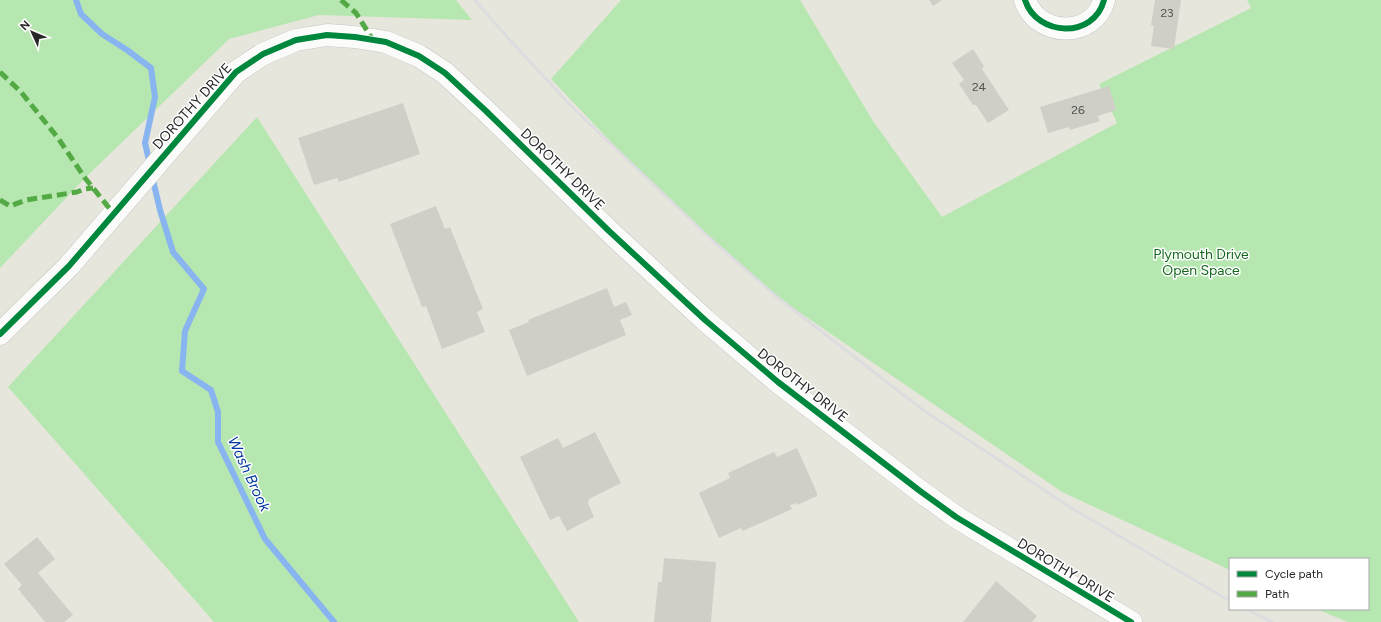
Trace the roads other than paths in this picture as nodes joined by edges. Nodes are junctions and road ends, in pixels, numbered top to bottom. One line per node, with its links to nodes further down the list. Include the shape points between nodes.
1 (1025, 0): 2 (street, via 1032,14 1043,23 1056,28 1070,29 1083,25 1094,16)
2 (1104, 0)
3 (0, 334): 4 (street, DOROTHY DRIVE, via 69,266 236,72 263,54 296,40 327,35 355,36 386,42 419,56 450,78 705,320 778,382 956,517)
4 (1130, 622)

